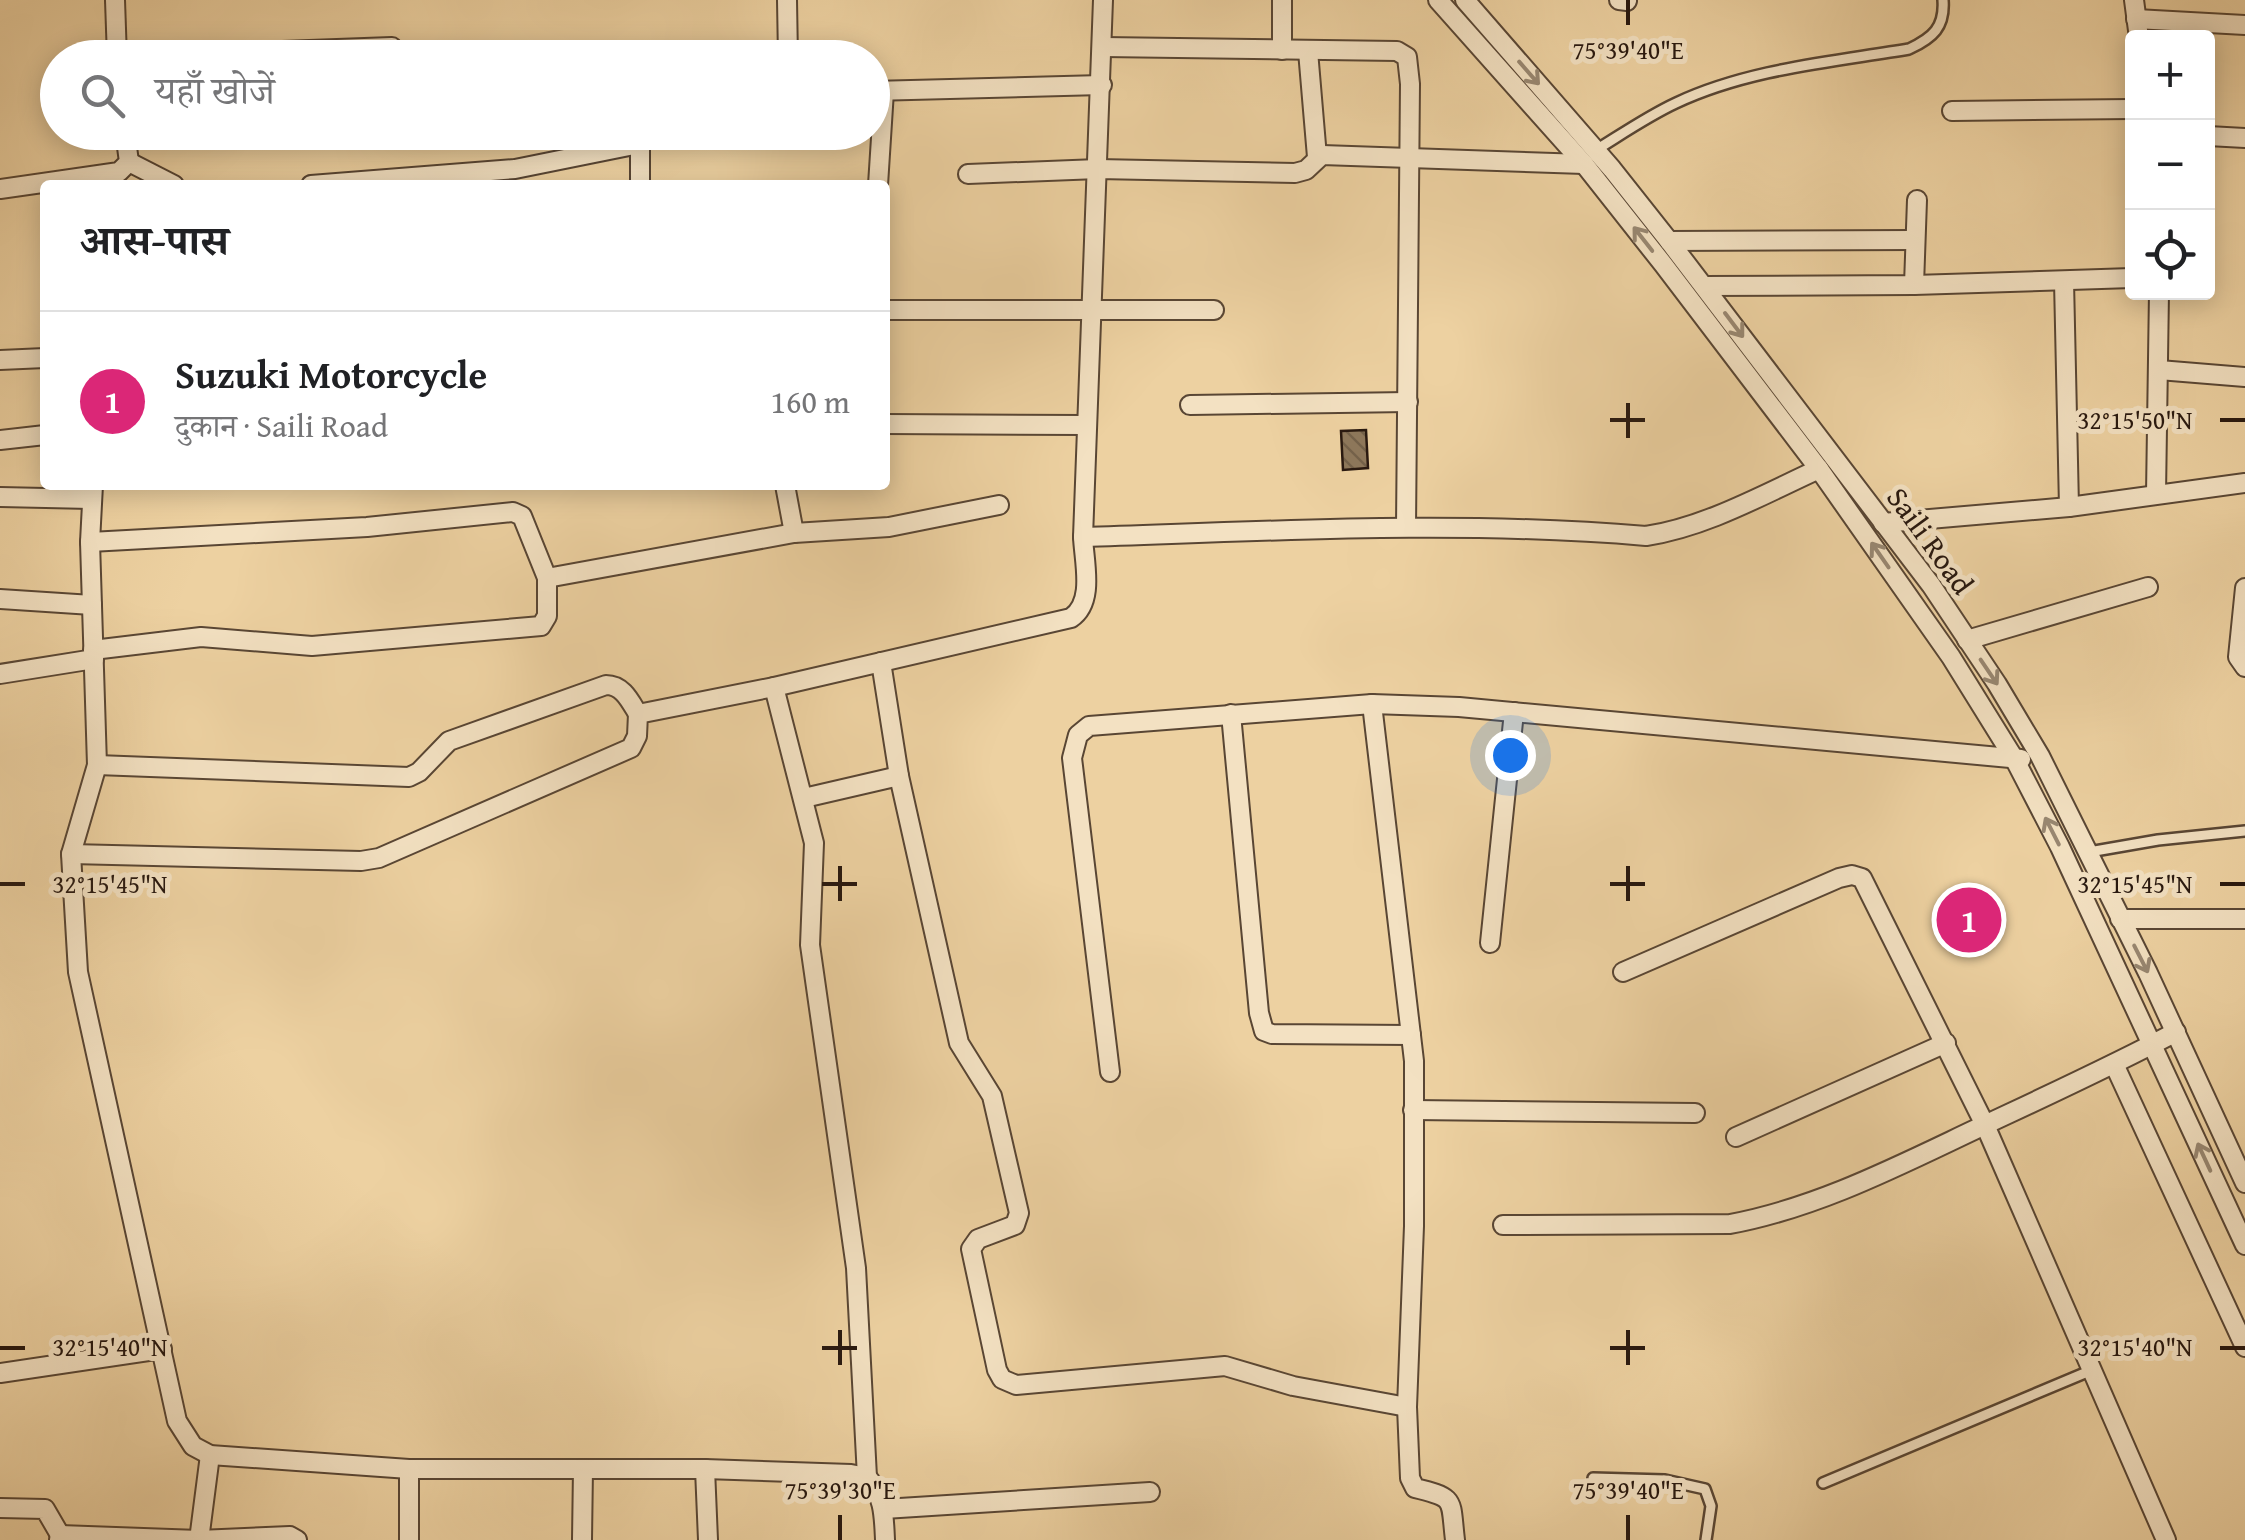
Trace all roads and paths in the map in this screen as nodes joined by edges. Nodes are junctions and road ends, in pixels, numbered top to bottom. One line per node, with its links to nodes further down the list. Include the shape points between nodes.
1 (115, 0): 13 (street)
2 (787, 0): 14 (street)
3 (1104, 0): 15 (street)
4 (1282, 0): 16 (street)
5 (1438, 0): 30 (street)
6 (1465, 0): 30 (street, Saili Road, one-way to 30)
7 (1619, 0): 10 (street)
8 (1943, 0): 30 (lane, via 1937,31 1910,49 1724,85 1675,103)
9 (2134, 0): 12 (street)
10 (1627, 1)
11 (2245, 24): 12 (street)
12 (2137, 28)
13 (116, 40)
14 (788, 40)
15 (1102, 47): 16 (street); 18 (street)
16 (1282, 50): 17 (street)
17 (1308, 51): 28 (street); 29 (street, via 1404,54)
18 (1102, 85): 19 (street); 32 (street)
19 (890, 91)
20 (2125, 109): 21 (street)
21 (1952, 111)
22 (2215, 136): 23 (street)
23 (2245, 138)
24 (127, 150): 31 (street)
25 (601, 150): 34 (street)
26 (639, 150): 38 (street)
27 (878, 150): 39 (street)
28 (1317, 157): 29 (street); 32 (street, via 1295,173)
29 (1410, 157): 30 (street); 57 (street)
30 (1590, 157): 44 (street, Saili Road); 63 (street, one-way to 30)
31 (128, 162): 35 (street, via 119,172); 36 (street)
32 (1098, 169): 33 (street); 52 (street)
33 (968, 174)
34 (516, 177): 37 (street)
35 (63, 180)
36 (164, 180)
37 (439, 180)
38 (640, 180)
39 (878, 180)
40 (40, 183): 41 (street)
41 (0, 189)
42 (1917, 200): 43 (street)
43 (1915, 240): 44 (street); 47 (street)
44 (1669, 241): 48 (street, Saili Road)
45 (2125, 278): 46 (street)
46 (2064, 281): 47 (street); 70 (street)
47 (1914, 285): 48 (street)
48 (1704, 286): 71 (street, Saili Road, one-way to 71)
49 (2159, 300): 55 (street)
50 (890, 310): 52 (street)
51 (1214, 310): 52 (street)
52 (1092, 312): 60 (street)
53 (40, 358): 54 (street)
54 (0, 360)
55 (2159, 370): 56 (street); 67 (street)
56 (2245, 377)
57 (1408, 402): 58 (street); 72 (street)
58 (1190, 406)
59 (890, 424): 60 (street)
60 (1088, 425): 74 (street)
61 (40, 436): 62 (street)
62 (0, 440)
63 (1819, 469): 72 (street, via 1718,514 1646,536); 92 (street, one-way to 63)
64 (2245, 483): 67 (street)
65 (786, 490): 73 (street)
66 (92, 492): 68 (street); 75 (street)
67 (2156, 494): 70 (street)
68 (0, 497)
69 (999, 505): 73 (street, via 889,527)
70 (2069, 507): 71 (street)
71 (1883, 522): 81 (street, Saili Road)
72 (1406, 527): 74 (street)
73 (794, 532): 76 (street)
74 (1083, 537): 83 (street, via 1086,597 1071,618)
75 (90, 542): 76 (street, via 513,512 522,516); 80 (street)
76 (547, 578): 82 (street, via 541,626 312,646 201,637)
77 (2148, 587): 81 (street)
78 (2245, 588): 84 (street, via 2238,658)
79 (0, 599): 80 (street)
80 (92, 606): 82 (street)
81 (1967, 640): 91 (street, Saili Road, one-way to 91)
82 (94, 655): 85 (street); 93 (street)
83 (881, 662): 86 (street); 94 (street)
84 (2245, 667)
85 (0, 674)
86 (774, 687): 89 (street); 95 (street)
87 (1372, 704): 88 (street); 90 (street); 104 (street)
88 (1514, 712): 92 (street); 101 (street)
89 (638, 714): 93 (street, via 622,690 606,684 449,741 409,777); 98 (street, via 631,748 379,858)
90 (1231, 714): 104 (street, via 1264,1031); 108 (street, via 1090,726 1074,743)
91 (2040, 756): 92 (street); 97 (street, Saili Road)
92 (2016, 760): 106 (street, one-way to 92)
93 (97, 765): 98 (street)
94 (900, 776): 95 (street); 120 (street, via 959,1044 992,1096 1019,1214 1014,1226 978,1239 971,1249 1002,1379 1016,1385 1225,1366)
95 (804, 798): 125 (street, via 814,843 810,945 856,1268)
96 (2245, 832): 97 (lane)
97 (2086, 852): 99 (street, Saili Road)
98 (71, 854): 117 (street, via 78,972)
99 (2120, 919): 100 (street); 103 (street, Saili Road, one-way to 103)
100 (2245, 919)
101 (1490, 943)
102 (1623, 972): 105 (street, via 1852,875 1862,878)
103 (2176, 1032): 106 (street); 113 (street, Saili Road)
104 (1411, 1035): 109 (street)
105 (1946, 1044): 111 (street); 112 (street)
106 (2152, 1045): 107 (street); 115 (street, one-way to 106)
107 (2114, 1064): 111 (street); 116 (street)
108 (1110, 1072)
109 (1414, 1110): 110 (street); 120 (street)
110 (1694, 1113)
111 (1986, 1125): 114 (street, via 1761,1218 1730,1224); 118 (street)
112 (1736, 1137)
113 (2245, 1183)
114 (1504, 1225)
115 (2245, 1245)
116 (2245, 1347)
117 (162, 1349): 119 (street); 121 (street, via 177,1421 193,1446)
118 (2092, 1370): 127 (lane); 140 (street)
119 (0, 1374)
120 (1407, 1407): 138 (street, via 1412,1484 1451,1502)
121 (210, 1455): 122 (street); 132 (street)
122 (410, 1469): 123 (street); 134 (street)
123 (583, 1469): 124 (street); 135 (street)
124 (705, 1469): 125 (street); 136 (street)
125 (867, 1477): 130 (street)
126 (1593, 1478): 139 (lane, via 1705,1488 1711,1506)
127 (1823, 1483)
128 (1150, 1492): 130 (street)
129 (0, 1508): 131 (street, via 45,1508)
130 (884, 1508): 137 (street)
131 (61, 1538): 132 (street)
132 (200, 1540): 133 (street)
133 (298, 1540)
134 (410, 1540)
135 (582, 1540)
136 (708, 1540)
137 (885, 1540)
138 (1454, 1540)
139 (1706, 1540)
140 (2166, 1540)

